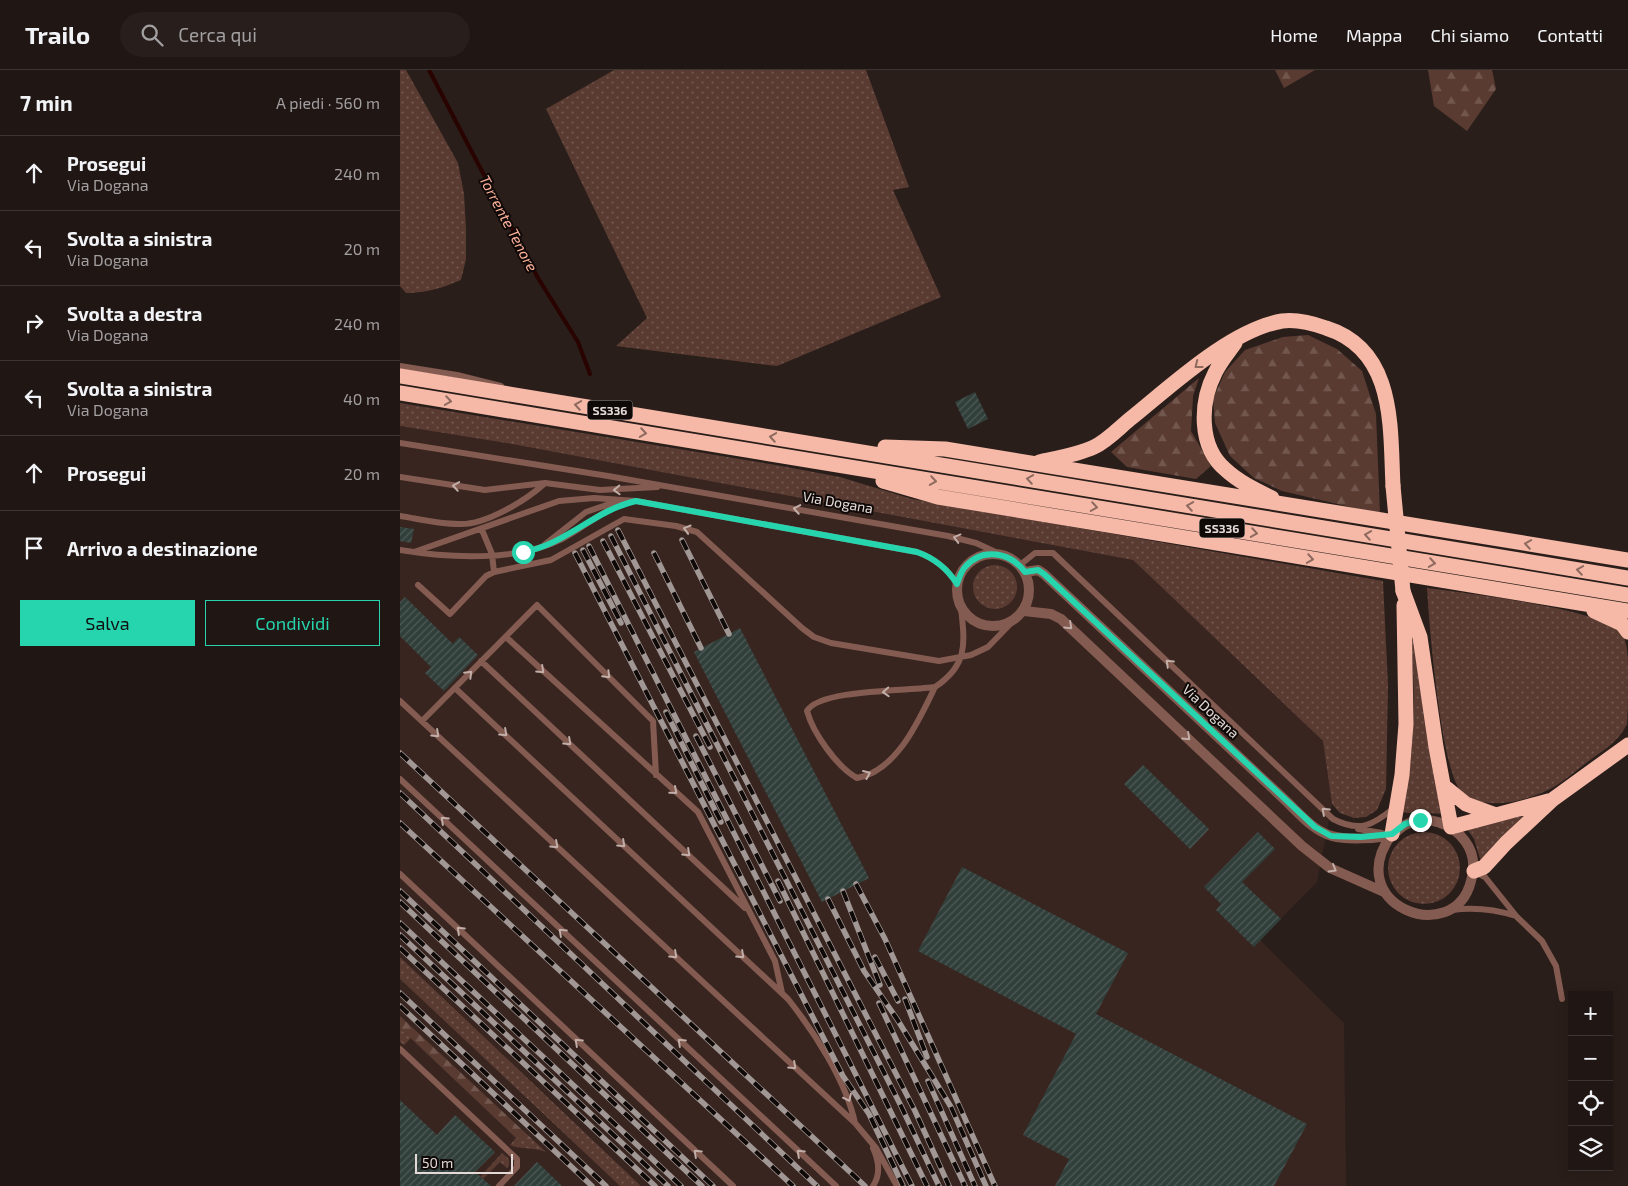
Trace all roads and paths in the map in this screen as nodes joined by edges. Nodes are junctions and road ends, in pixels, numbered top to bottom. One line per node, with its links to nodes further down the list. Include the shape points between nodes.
1 (1238, 338): 9 (highway, one-way to 9, via 1204,360 1095,446); 14 (highway, via 1215,373 1205,403 1204,425 1210,448 1224,469); 29 (highway, bridge, via 1282,321 1307,321 1335,330 1357,345 1375,366 1386,392)
2 (400, 366): 5 (lane, via 488,382)
3 (400, 376): 5 (highway, SS336)
4 (400, 393): 8 (highway, SS336, one-way to 8)
5 (525, 396): 7 (highway, SS336, one-way to 5)
6 (400, 443): 12 (lane, Via Dogana)
7 (821, 445): 9 (highway, via 945,449); 25 (highway, SS336, one-way to 7)
8 (816, 462): 28 (highway, one-way to 28, via 938,497); 30 (highway, SS336, one-way to 30)
9 (1029, 464): 14 (highway)
10 (400, 477): 11 (lane, Via Dogana, one-way to 10, via 485,490)
11 (545, 483): 12 (lane, Via Dogana, one-way to 11, via 600,490); 15 (lane, via 518,504 472,523)
12 (666, 486): 21 (lane, Via Dogana, one-way to 12, via 976,543 948,536)
13 (636, 501): 16 (lane, via 594,498 559,501); 17 (lane, via 617,506); 17 (lane, via 595,508); 26 (lane, via 917,552 934,559)
14 (1282, 504): 22 (highway, one-way to 14)
15 (400, 516)
16 (482, 530): 19 (lane); 20 (lane)
17 (539, 549): 20 (lane)
18 (400, 550): 19 (lane)
19 (414, 552): 20 (lane, via 468,556)
20 (492, 554): 24 (lane)
21 (1002, 555): 23 (street, Via Dogana); 26 (street, via 989,554 974,559 964,568)
22 (1628, 560)
23 (1023, 569): 33 (street, via 1030,594); 50 (lane, one-way to 23, via 1333,819 1053,553 1035,553); 52 (street, Via Dogana, via 1038,570 1063,590 1315,827 1338,837)
24 (494, 572): 27 (lane, via 486,576 450,614); 36 (lane, one-way to 24, via 932,661 814,637 707,540 690,529 629,518 620,520 551,560)
25 (1628, 578)
26 (957, 584): 31 (street, via 956,595)
27 (418, 585)
28 (1492, 588): 32 (highway); 34 (highway, via 1600,613 1622,624)
29 (1403, 591): 46 (highway, via 1420,637); 48 (highway, via 1406,724)
30 (1628, 595)
31 (961, 608): 33 (street, via 970,619 991,627 1009,623); 36 (lane, via 964,635)
32 (1628, 611)
33 (1020, 614): 36 (lane, via 988,647); 55 (street, one-way to 55, via 1051,614 1061,619 1302,846 1330,868)
34 (1628, 632)
35 (506, 637): 37 (lane); 44 (lane, one-way to 44); 44 (lane, one-way to 44, via 537,605 653,721)
36 (961, 658): 38 (lane, via 957,668)
37 (481, 661): 39 (lane, one-way to 37); 57 (lane, one-way to 57)
38 (935, 687): 38 (lane, one-way to 38, via 842,695 814,702 808,711 830,752 847,772 857,778 866,777 907,740)
39 (455, 688): 41 (lane); 59 (lane, one-way to 59)
40 (400, 701): 41 (lane)
41 (422, 722): 62 (lane, one-way to 62)
42 (1628, 735): 43 (highway)
43 (1624, 748): 47 (highway)
44 (656, 775): 57 (lane, one-way to 57, via 698,812)
45 (400, 779): 66 (lane, one-way to 45)
46 (1445, 787): 49 (highway, via 1466,804); 51 (highway)
47 (1552, 800): 49 (highway); 53 (highway, via 1484,867)
48 (1397, 806): 50 (lane, via 1379,820 1364,826); 52 (highway)
49 (1496, 815): 51 (highway)
50 (1348, 827): 52 (lane)
51 (1450, 827): 52 (street, via 1436,821 1420,820 1405,824); 53 (street, via 1468,846)
52 (1390, 834): 55 (street, via 1378,861)
53 (1474, 871): 56 (street, via 1470,887); 58 (lane, via 1486,877)
54 (400, 874): 65 (lane, one-way to 54)
55 (1384, 892): 56 (street, via 1411,913 1436,915)
56 (1448, 910): 58 (lane, via 1495,909)
57 (750, 912): 59 (lane, via 775,961)
58 (1517, 916): 60 (lane, via 1550,954 1556,966)
59 (782, 993): 62 (lane, one-way to 62, via 822,1048 851,1106)
60 (1562, 999)
61 (400, 1049): 64 (lane, via 517,1159 517,1167)
62 (855, 1123): 63 (lane)
63 (869, 1138): 67 (lane, via 878,1165); 68 (lane)
64 (499, 1186)
65 (733, 1186)
66 (836, 1186)
67 (873, 1186)
68 (897, 1186)

